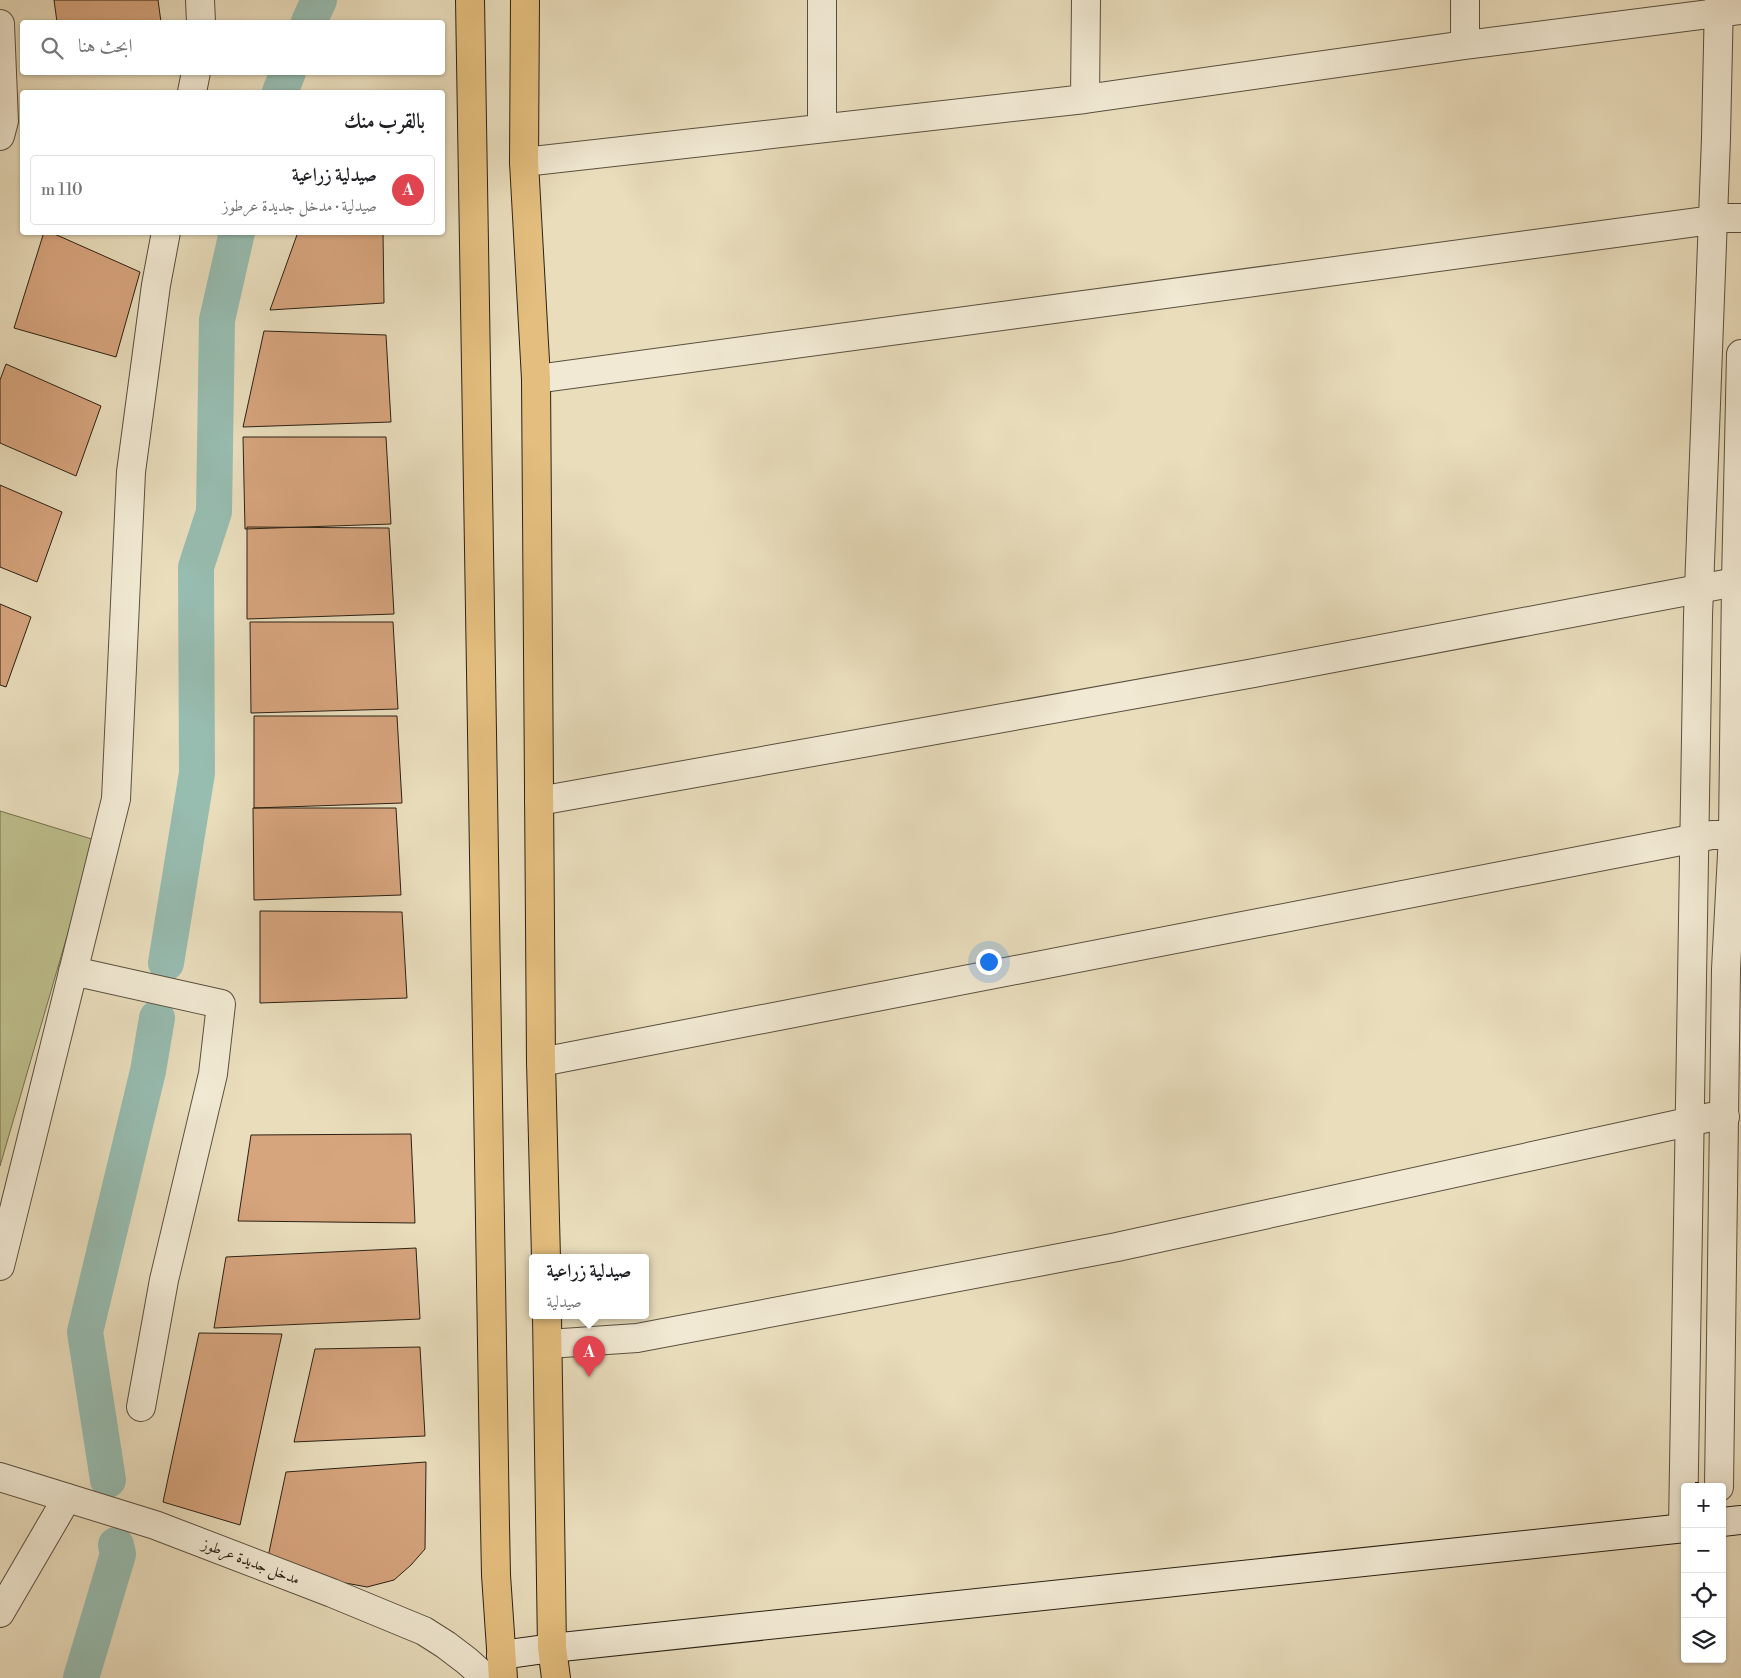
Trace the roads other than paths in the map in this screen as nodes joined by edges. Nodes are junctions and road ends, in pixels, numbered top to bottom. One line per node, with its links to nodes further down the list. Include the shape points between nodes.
1 (200, 0): 8 (street)
2 (470, 0): 45 (main road, via 495,1526)
3 (525, 0): 16 (main road)
4 (822, 0): 14 (street)
5 (1086, 0): 13 (street)
6 (1465, 0): 10 (street)
7 (1726, 7): 10 (street); 18 (street)
8 (201, 20)
9 (0, 24): 15 (street, via 4,121)
10 (1465, 45): 13 (street)
11 (195, 75): 12 (street)
12 (192, 90)
13 (1085, 99): 14 (street)
14 (822, 128): 16 (street)
15 (0, 136)
16 (524, 162): 21 (main road)
17 (1741, 218): 18 (street)
18 (1713, 220): 21 (street); 23 (street)
19 (165, 235): 27 (street, via 131,472 116,799)
20 (1741, 354): 22 (street)
21 (536, 379): 24 (main road)
22 (1738, 582): 23 (street); 25 (street)
23 (1700, 588): 24 (street, via 1254,673); 26 (street)
24 (539, 801): 28 (main road)
25 (1737, 835): 26 (street); 29 (street, via 1726,969)
26 (1695, 838): 28 (street); 30 (street)
27 (73, 970): 32 (street); 35 (street, via 221,1004 213,1074 164,1280)
28 (541, 1062): 31 (main road)
29 (1725, 1117): 30 (street); 38 (street)
30 (1689, 1122): 34 (street, via 1117,1247 637,1338); 37 (street)
31 (546, 1254)
32 (0, 1266)
33 (547, 1319): 34 (main road)
34 (548, 1344): 44 (main road)
35 (141, 1407)
36 (0, 1477): 39 (street, مدخل جديدة عرطوز)
37 (1685, 1483)
38 (1719, 1483)
39 (67, 1498): 43 (street); 46 (street, مدخل جديدة عرطوز, via 155,1525 424,1631 467,1660)
40 (1741, 1520): 41 (street)
41 (1726, 1522)
42 (1681, 1528): 44 (street)
43 (0, 1613)
44 (552, 1648): 45 (street); 47 (main road)
45 (502, 1666)
46 (486, 1678)
47 (556, 1678)

